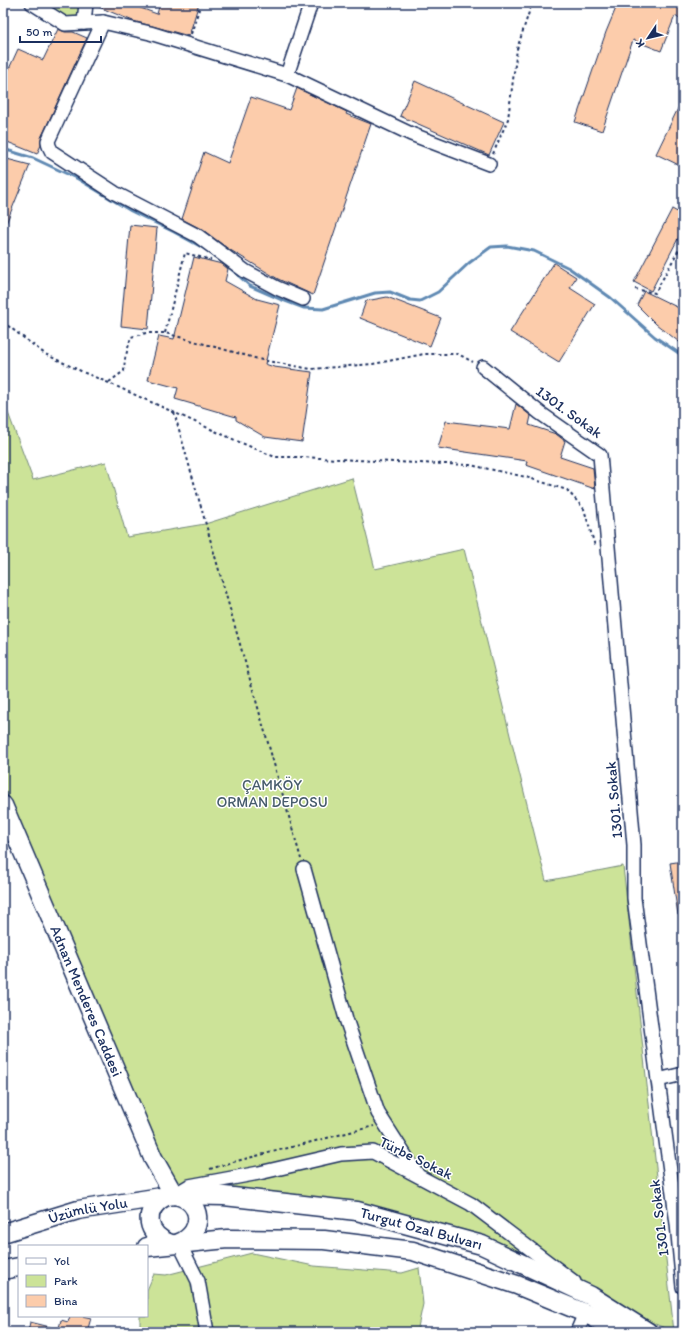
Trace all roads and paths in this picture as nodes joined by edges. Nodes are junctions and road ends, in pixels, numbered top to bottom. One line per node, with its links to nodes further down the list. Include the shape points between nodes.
1 (32, 3): 7 (street, via 65,24)
2 (86, 3): 7 (street)
3 (201, 3): 8 (path)
4 (312, 3): 9 (street)
5 (532, 3): 10 (path, via 517,49 508,119)
6 (103, 22): 7 (street); 8 (street); 12 (street, via 48,141 52,152 115,193 198,236)
7 (84, 23)
8 (188, 45): 9 (street)
9 (287, 75): 10 (street, via 411,134)
10 (489, 164)
11 (683, 242): 13 (path, via 654,293)
12 (221, 253): 14 (street, via 244,271 276,288); 16 (path, via 217,262 184,253)
13 (635, 289)
14 (303, 298)
15 (3, 322): 18 (path, via 45,354)
16 (166, 333): 17 (path, via 262,360 311,369 373,364 424,354 458,354); 18 (path, via 146,333 131,337 124,371)
17 (483, 367): 24 (street, 1301. Sokak, via 540,413 600,455 634,846 634,898)
18 (109, 383): 19 (path)
19 (174, 412): 20 (path, via 275,457 470,465 526,477 567,490 584,509); 22 (path)
20 (596, 549)
21 (3, 805): 28 (main road, Adnan Menderes Caddesi)
22 (304, 869): 25 (street, via 346,1020 378,1113)
23 (683, 1074): 24 (street)
24 (658, 1080): 29 (street, 1301. Sokak)
25 (385, 1124): 26 (path); 27 (street)
26 (206, 1170)
27 (417, 1174): 28 (street, Türbe Sokak, via 373,1152 340,1154 189,1186); 36 (street, Türbe Sokak, via 471,1204)
28 (170, 1196): 30 (main road, Üzümlü Yolu, via 78,1210); 31 (main road, via 158,1200 153,1206 150,1222 157,1237); 31 (main road, via 182,1197 189,1201 197,1214 198,1222 192,1235); 36 (main road, Turgut Özal Bulvarı, via 224,1196 357,1210 482,1245)
29 (680, 1224): 35 (street, 1301. Sokak)
30 (3, 1233)
31 (175, 1243): 32 (main road); 37 (main road, via 227,1238 324,1240 413,1251 517,1285); 38 (street, via 198,1281)
32 (148, 1246)
33 (18, 1267): 34 (main road)
34 (3, 1270)
35 (683, 1287)
36 (591, 1296): 41 (main road, Turgut Özal Bulvarı)
37 (585, 1313): 39 (street); 40 (main road)
38 (207, 1332)
39 (577, 1332)
40 (621, 1332)
41 (648, 1332)

